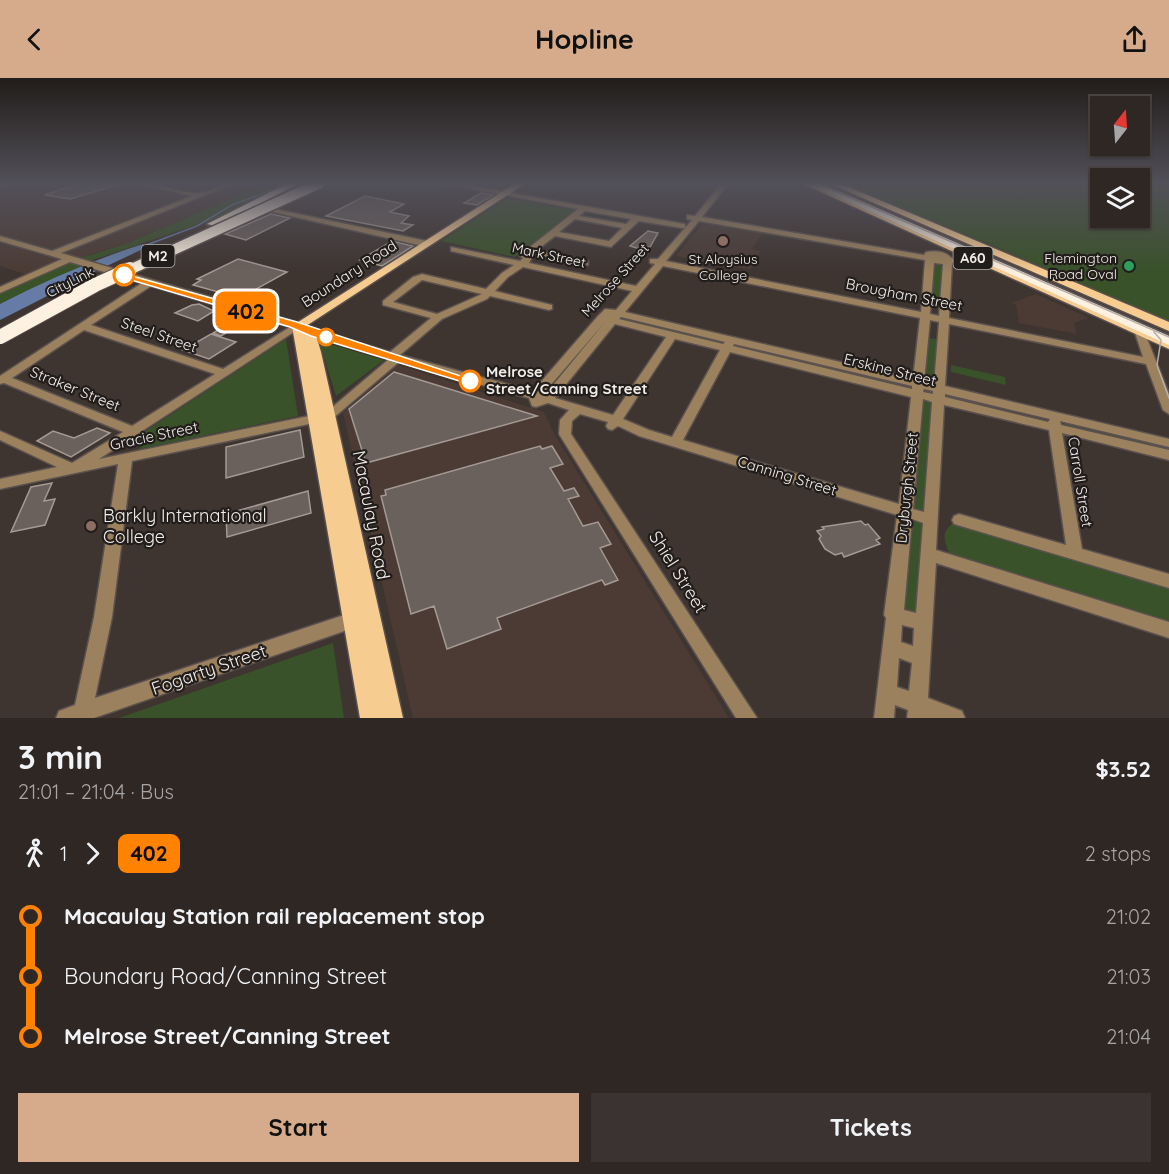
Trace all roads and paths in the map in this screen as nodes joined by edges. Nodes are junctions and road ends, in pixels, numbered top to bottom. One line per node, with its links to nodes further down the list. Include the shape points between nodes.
1 (157, 213): 26 (street)
2 (235, 213): 15 (highway)
3 (238, 213): 15 (highway, CityLink / M2)
4 (254, 213): 49 (highway, CityLink / M2, bridge, via 94,285)
5 (286, 213): 22 (street)
6 (476, 213): 22 (main road, Boundary Road)
7 (579, 213): 13 (street)
8 (610, 213): 14 (street)
9 (877, 213): 20 (main road, A60)
10 (886, 213): 20 (highway, A60)
11 (896, 213): 24 (main road, A60)
12 (695, 215): 16 (street, Melrose Street); 21 (street, Melrose Street); 27 (street)
13 (574, 217): 17 (street); 18 (street)
14 (637, 218): 16 (street); 17 (street)
15 (212, 224): 42 (highway, CityLink / M2, via 101,274)
16 (682, 226): 21 (street, Melrose Street)
17 (628, 227): 18 (street, via 611,244)
18 (554, 233): 25 (street)
19 (0, 238): 26 (street)
20 (943, 240): 24 (main road, A60); 24 (highway, A60); 27 (street, Dryburgh Street, via 934,246)
21 (673, 241): 29 (street, Melrose Street)
22 (427, 244): 44 (main road, Boundary Road)
23 (454, 249): 31 (street, Mark Street)
24 (975, 250): 30 (street); 45 (highway, A60); 46 (highway, A60)
25 (531, 252): 31 (street); 32 (street)
26 (52, 254): 28 (street)
27 (931, 256): 30 (street); 38 (street, Dryburgh Street)
28 (69, 259): 33 (street); 35 (street)
29 (659, 259): 34 (street, Melrose Street); 38 (street, Brougham Street)
30 (949, 262): 41 (street, Dryburgh Street)
31 (520, 263): 34 (street, Mark Street); 36 (street)
32 (585, 263)
33 (150, 282): 43 (street); 44 (street)
34 (634, 288): 40 (street, Melrose Street)
35 (0, 290)
36 (487, 291): 37 (street); 39 (street, via 476,302); 39 (street, via 422,277 386,303)
37 (549, 307)
38 (926, 312): 41 (street, Brougham Street); 47 (street, Dryburgh Street)
39 (435, 316): 57 (street)
40 (610, 316): 48 (street, Erskine Street); 53 (street, Melrose Street); 54 (street, Melrose Street); 55 (street, Erskine Street)
41 (943, 316): 50 (street, Dryburgh Street); 58 (street, Brougham Street)
42 (0, 326)
43 (83, 326): 61 (street, Steel Street); 62 (street)
44 (298, 326): 61 (street, Boundary Road); 66 (main road, via 310,336); 70 (main road)
45 (1138, 329): 51 (highway, A60); 56 (main road, A60); 58 (street)
46 (1166, 330)
47 (923, 334): 50 (street); 63 (street, Dryburgh Street)
48 (672, 335): 55 (street, Erskine Street); 72 (street)
49 (0, 337)
50 (941, 338): 65 (street, Dryburgh Street)
51 (1169, 340)
52 (340, 341): 57 (street, Canning Street)
53 (581, 341): 54 (street, Melrose Street); 59 (street, Melrose Street)
54 (594, 344): 60 (street, Melrose Street)
55 (728, 344): 63 (street, Erskine Street); 75 (street)
56 (1169, 345)
57 (391, 356): 64 (street); 67 (street, Canning Street)
58 (1148, 357): 68 (street)
59 (565, 361): 60 (street); 67 (street, Melrose Street)
60 (577, 364): 67 (street, Melrose Street)
61 (224, 373): 73 (street, Boundary Road)
62 (2, 380): 73 (street, Straker Street)
63 (917, 389): 65 (street, Erskine Street); 81 (street, Dryburgh Street)
64 (358, 390): 66 (street, via 341,397); 70 (street)
65 (938, 394): 71 (street, Erskine Street); 82 (street, Dryburgh Street)
66 (324, 395): 70 (main road)
67 (539, 400): 69 (street, Canning Street)
68 (1169, 410)
69 (575, 413): 72 (street, Canning Street); 98 (street, Shiel Street, via 572,428 576,448)
70 (321, 417): 78 (street, Gracie Street); 88 (main road)
71 (1054, 422): 76 (street, Erskine Street); 77 (street, Erskine Street); 85 (street, Carroll Street)
72 (613, 424): 75 (street, Canning Street)
73 (133, 431): 79 (street, Boundary Road)
74 (0, 435): 79 (street)
75 (676, 442): 81 (street, Canning Street)
76 (1169, 443)
77 (1169, 454)
78 (125, 460): 79 (street, Gracie Street); 95 (street, via 103,617)
79 (73, 469): 80 (street, Gracie Street)
80 (0, 484)
81 (904, 511): 82 (street, Canning Street); 87 (street, Dryburgh Street)
82 (929, 519): 84 (street, Dryburgh Street)
83 (959, 520): 85 (street)
84 (928, 554): 89 (street, Dryburgh Street); 90 (street)
85 (1075, 554): 86 (street)
86 (1169, 581)
87 (894, 615): 89 (street); 91 (street, Dryburgh Street)
88 (361, 617): 95 (street, Fogarty Street); 96 (main road); 97 (main road)
89 (923, 623): 92 (street, Dryburgh Street)
90 (1169, 630)
91 (890, 646): 92 (street); 93 (street, Dryburgh Street)
92 (922, 658): 94 (street, Dryburgh Street)
93 (886, 692): 94 (street); 99 (street, Dryburgh Street)
94 (918, 711): 100 (street)
95 (74, 715)
96 (372, 718)
97 (391, 718)
98 (747, 718)
99 (884, 718)
100 (954, 718)

